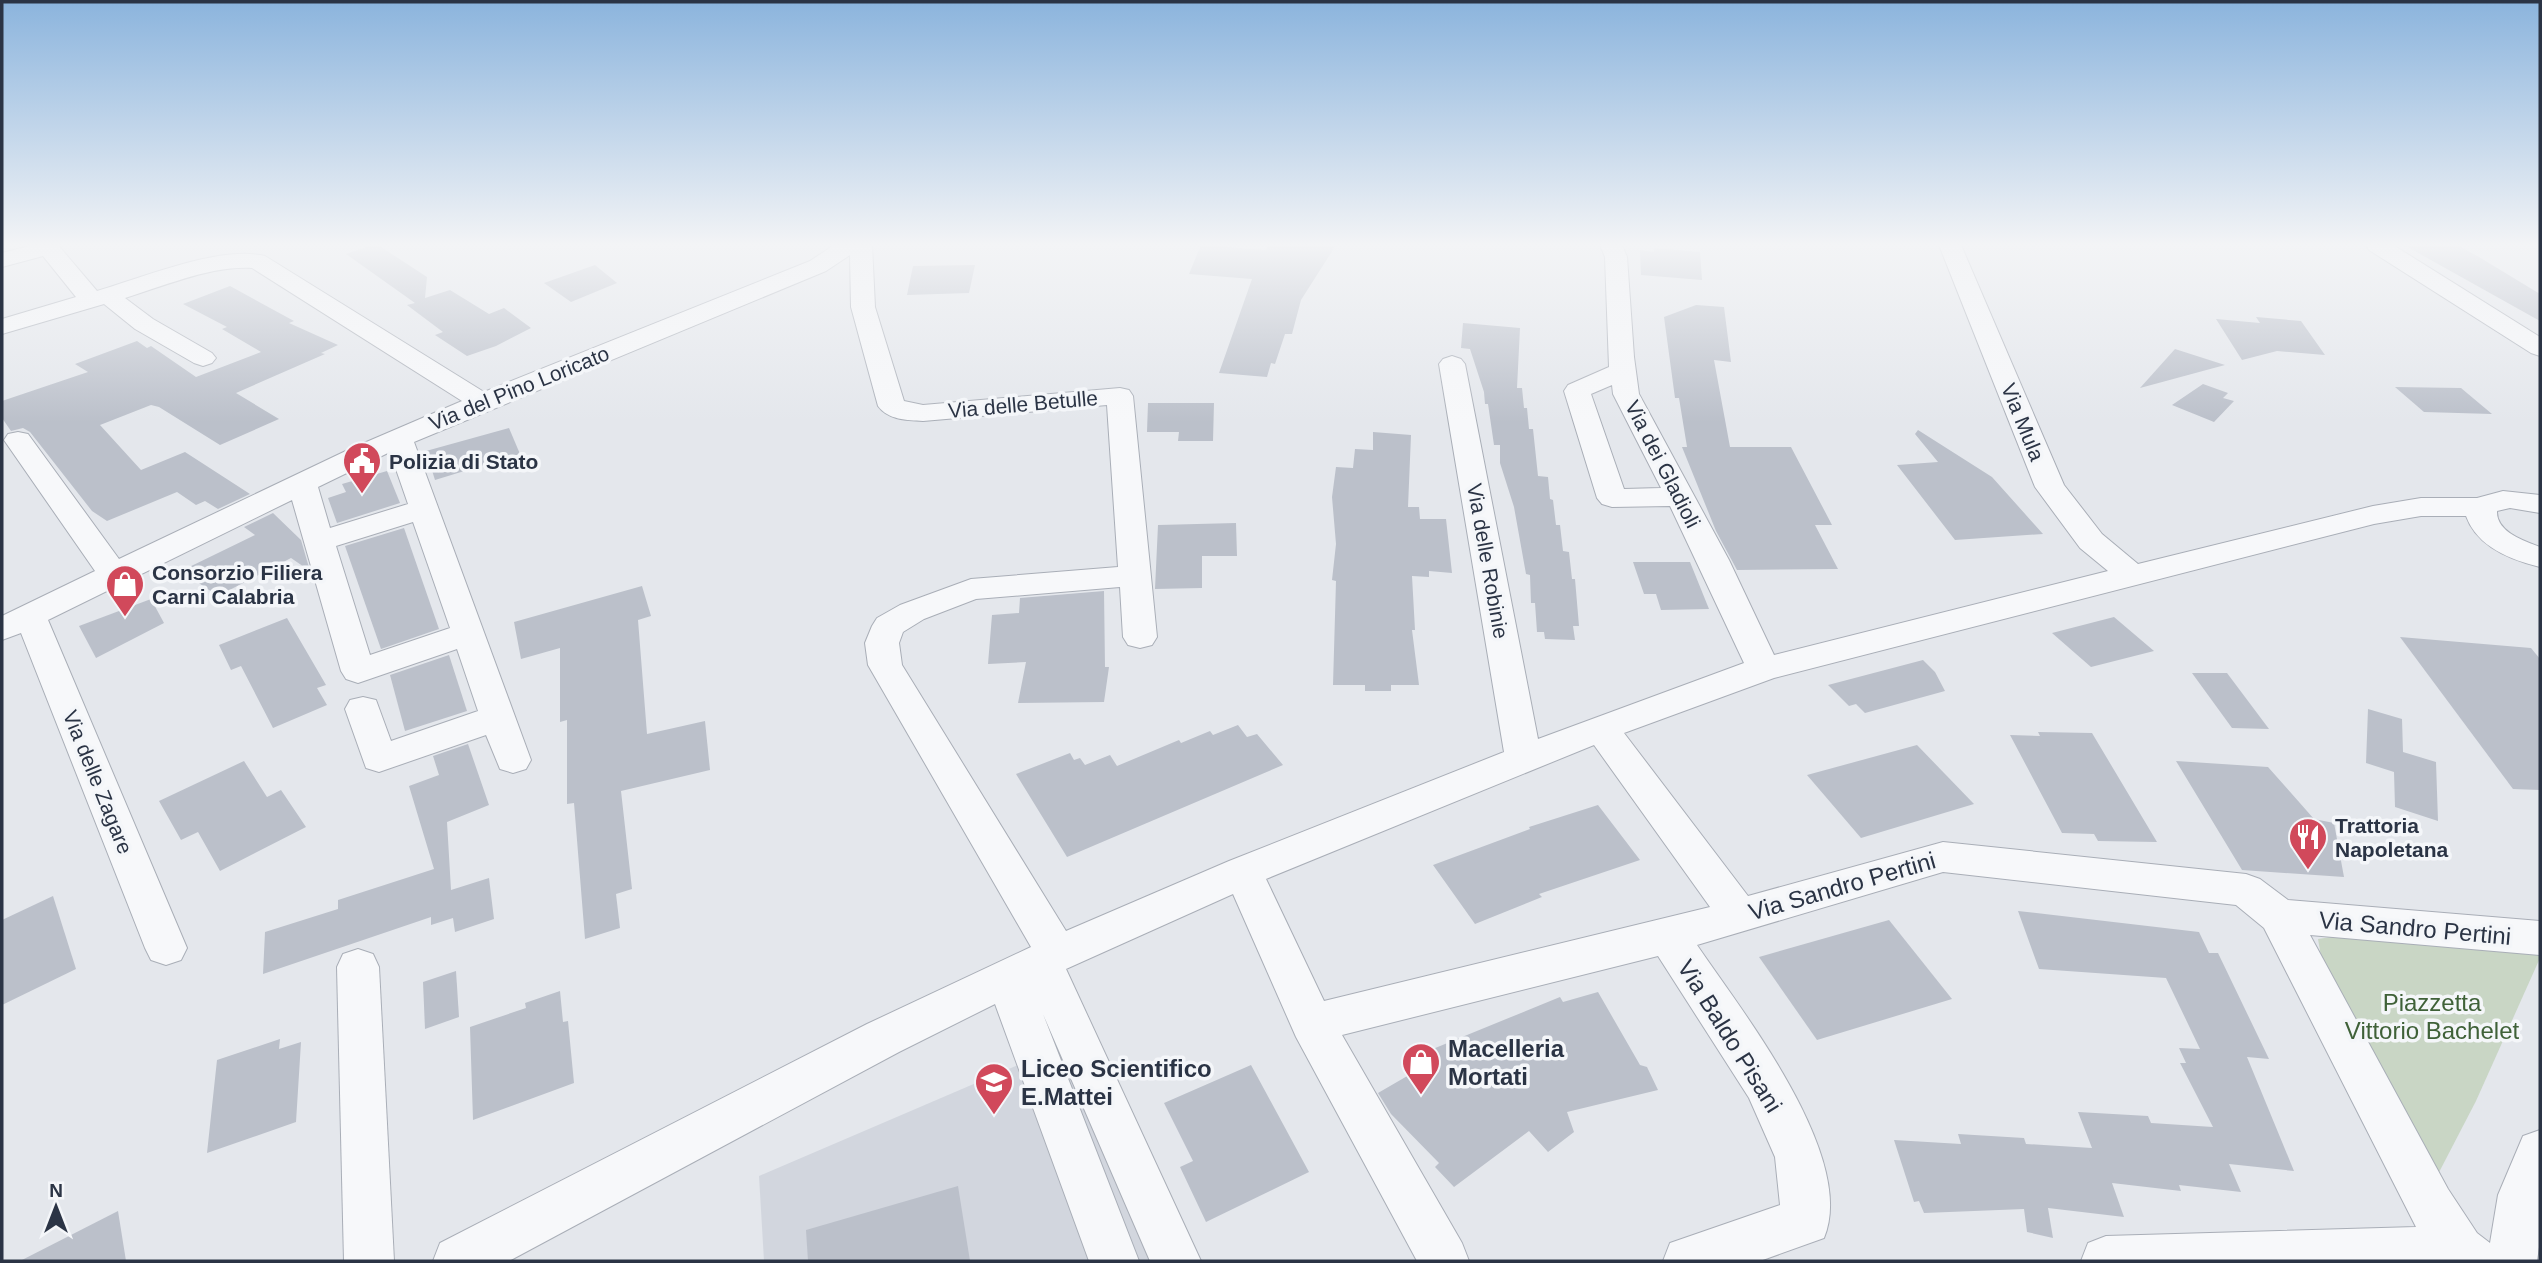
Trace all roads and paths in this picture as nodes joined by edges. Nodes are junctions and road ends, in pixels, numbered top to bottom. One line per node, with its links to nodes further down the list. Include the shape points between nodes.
1 (83, 304): 9 (street)
2 (109, 304): 11 (street)
3 (326, 304): 14 (street)
4 (726, 304): 14 (street, Via del Pino Loricato)
5 (863, 304): 27 (street, Via delle Betulle, via 892,406 905,412 1120,396)
6 (1620, 304): 13 (street, Via dei Gladioli)
7 (1974, 304): 25 (street, Via Mula, via 2050,487 2091,541)
8 (2470, 304): 10 (street)
9 (2, 327)
10 (2540, 348)
11 (203, 358)
12 (1452, 364): 35 (street, Via delle Robinie)
13 (1623, 370): 18 (street, Via dei Gladioli, via 1626,394); 18 (street, via 1577,391 1612,498)
14 (482, 402): 15 (street, Via del Pino Loricato)
15 (400, 438): 17 (street, Via del Pino Loricato); 21 (street)
16 (18, 440): 26 (street)
17 (302, 484): 23 (street); 26 (street, Via del Pino Loricato)
18 (1679, 497): 31 (street, Via dei Gladioli)
19 (2534, 499): 20 (street, via 2491,501)
20 (2482, 507): 22 (street, via 2421,507); 24 (street, via 2483,524)
21 (426, 508): 23 (street); 29 (street)
22 (2372, 515): 24 (street, via 2437,523); 25 (street)
23 (319, 541): 29 (street, via 358,671)
24 (2530, 554)
25 (2132, 575): 31 (street)
26 (115, 576): 28 (street, Via del Pino Loricato)
27 (1135, 576): 30 (street, Via delle Betulle); 43 (street, via 971,589 912,612 889,626 882,643 885,665)
28 (16, 622): 42 (street, Via delle Zagare)
29 (468, 634): 33 (street)
30 (1140, 637)
31 (1764, 669): 34 (street)
32 (363, 709): 33 (street, via 379,759)
33 (497, 718): 36 (street)
34 (1601, 728): 35 (street); 38 (street)
35 (1523, 759): 37 (street)
36 (513, 760)
37 (1244, 872): 43 (street); 45 (street)
38 (1739, 915): 39 (street, Via Sandro Pertini, via 1943,857 2246,890); 40 (street, Via Sandro Pertini)
39 (2278, 916): 41 (street, Via Sandro Pertini); 47 (street, via 2431,1206)
40 (1668, 936): 45 (street, Via Sandro Pertini); 53 (street, Via Baldo Pisani, via 1766,1085 1799,1157 1806,1221)
41 (2540, 938)
42 (166, 948)
43 (1035, 965): 49 (street, via 883,1038); 50 (street); 51 (street)
44 (358, 967): 48 (street)
45 (1312, 1023): 52 (street)
46 (2540, 1152): 55 (street, via 2522,1195)
47 (2466, 1256): 54 (street)
48 (369, 1261)
49 (458, 1261)
50 (1114, 1261)
51 (1176, 1261)
52 (1444, 1261)
53 (1688, 1261)
54 (2106, 1261)
55 (2512, 1261)

